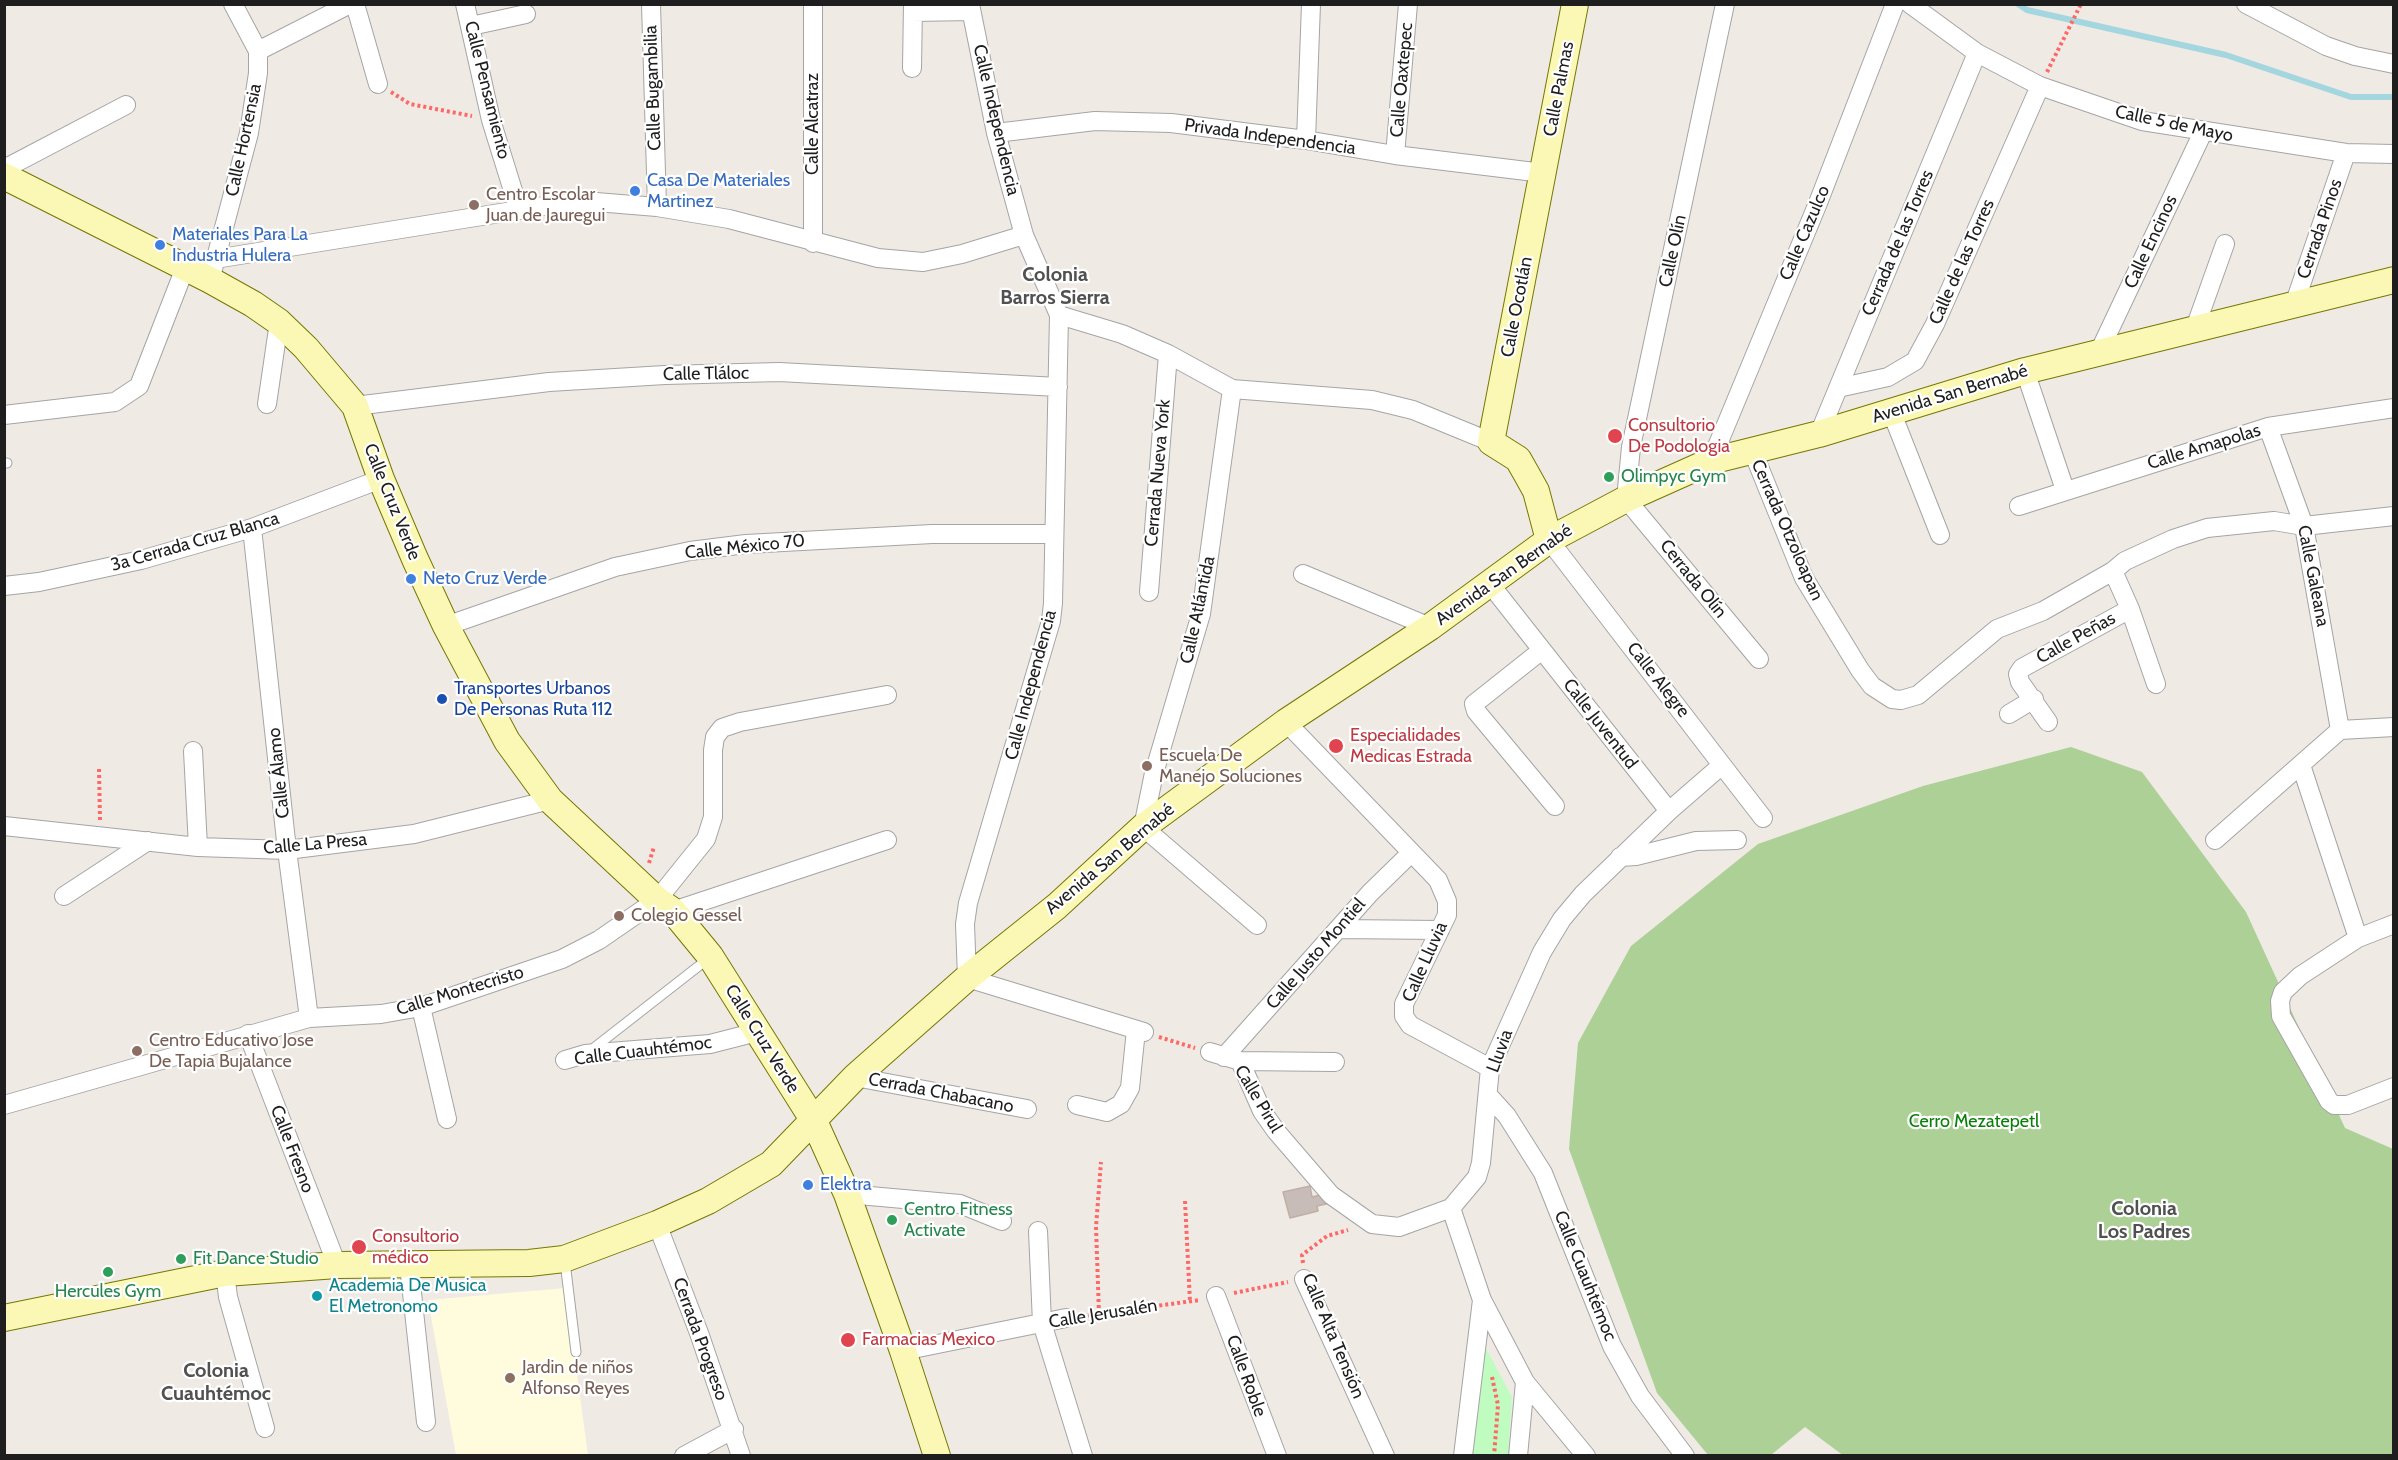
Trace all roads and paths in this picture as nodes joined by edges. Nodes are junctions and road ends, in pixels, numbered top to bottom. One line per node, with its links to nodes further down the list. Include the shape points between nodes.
1 (233, 4): 20 (street)
2 (350, 4): 20 (street)
3 (355, 4): 24 (street)
4 (465, 4): 19 (street, Calle Pensamiento)
5 (651, 4): 37 (street, Calle Bugambilia)
6 (813, 4): 40 (street, Calle Alcatraz)
7 (1311, 4): 30 (street)
8 (1408, 4): 33 (street, Calle Oaxtepec)
9 (1575, 4): 35 (main road, Calle Palmas)
10 (1725, 4): 67 (street, Calle Olín, via 1631,447)
11 (1895, 4): 64 (street, Calle Cazulco)
12 (1910, 4): 21 (street, Calle 5 de Mayo)
13 (2081, 4): 25 (path)
14 (2246, 4): 17 (street)
15 (913, 8): 16 (street); 23 (street)
16 (971, 8): 29 (street, Calle Independencia)
17 (2268, 10): 22 (street, via 2326,46)
18 (526, 14): 19 (street)
19 (471, 26): 27 (street, Calle Pensamiento)
20 (258, 51): 43 (street, Calle Hortensia, via 249,134)
21 (1977, 53): 25 (street, Calle 5 de Mayo); 53 (street, Cerrada de las Torres)
22 (2394, 64)
23 (912, 68)
24 (378, 84): 27 (path, via 410,104)
25 (2040, 86): 28 (street, Calle 5 de Mayo, via 2142,121); 53 (street, Calle de las Torres, via 1915,361 1888,377)
26 (126, 105): 34 (street)
27 (491, 120): 38 (street, Calle Pensamiento)
28 (2203, 132): 31 (street, Calle 5 de Mayo); 49 (street, Calle Encinos)
29 (996, 133): 30 (street, Privada Independencia, via 1095,121 1161,122); 39 (street, Calle Independencia)
30 (1306, 140): 33 (street, Privada Independencia)
31 (2346, 153): 32 (street, Calle 5 de Mayo); 45 (street, Cerrada Pinos)
32 (2394, 154)
33 (1395, 155): 35 (street, Privada Independencia)
34 (4, 169)
35 (1543, 172): 62 (main road, Calle Ocotlán)
36 (4, 176): 42 (main road, Calle Cruz Verde)
37 (657, 207): 38 (street, via 596,202); 40 (street, via 729,219)
38 (519, 210): 43 (street)
39 (1024, 235): 40 (street, via 923,262 878,258); 46 (street, Calle Independencia)
40 (813, 243)
41 (2225, 244): 48 (street)
42 (185, 268): 43 (main road, Calle Cruz Verde); 59 (street, via 139,386 115,402)
43 (213, 269): 47 (main road, Calle Cruz Verde)
44 (2394, 280): 45 (main road, Avenida San Bernabé)
45 (2294, 305): 48 (main road, Avenida San Bernabé)
46 (1059, 315): 50 (street, via 1122,334); 52 (street, Calle Independencia)
47 (279, 322): 55 (street); 56 (main road, Calle Cruz Verde)
48 (2195, 328): 49 (main road, Avenida San Bernabé)
49 (2099, 352): 51 (main road, Avenida San Bernabé)
50 (1168, 354): 54 (street); 79 (street, Cerrada Nueva York)
51 (2025, 371): 58 (main road, Avenida San Bernabé); 66 (street)
52 (1058, 387): 56 (street, Calle Tláloc, via 779,372 665,375 549,382); 72 (street, Calle Independencia)
53 (1838, 388): 61 (street, Cerrada de las Torres)
54 (1232, 389): 62 (street, via 1372,400 1413,410); 102 (street, Calle Atlántida, via 1201,614 1154,773)
55 (267, 404)
56 (355, 406): 65 (main road, Calle Cruz Verde)
57 (2394, 408): 60 (street, Calle Amapolas)
58 (1891, 411): 61 (main road, Avenida San Bernabé); 73 (street)
59 (4, 415)
60 (2268, 427): 66 (street, Calle Amapolas); 70 (street, Calle Galeana)
61 (1819, 434): 63 (main road, Avenida San Bernabé)
62 (1491, 442): 74 (main road, via 1518,459 1526,472 1536,491)
63 (1753, 452): 64 (main road, Avenida San Bernabé); 75 (street, Cerrada Otzoloapan, via 1804,578 1860,670 1884,695 1900,700 1911,698 1997,629 2043,611)
64 (1711, 461): 67 (main road, Avenida San Bernabé)
65 (381, 479): 71 (street, 3a Cerrada Cruz Blanca); 81 (main road, Calle Cruz Verde)
66 (2066, 490): 68 (street, Calle Amapolas)
67 (1626, 499): 74 (main road, Avenida San Bernabé); 84 (street, Cerrada Olín)
68 (2019, 506)
69 (2394, 516): 70 (street)
70 (2304, 526): 75 (street, via 2274,521 2207,528 2145,550); 92 (street, Calle Galeana)
71 (252, 528): 78 (street, 3a Cerrada Cruz Blanca, via 141,560); 109 (street, Calle Álamo)
72 (1054, 534): 81 (street, Calle México 70, via 873,537 690,551 615,567); 120 (street, Calle Independencia, via 1051,621 968,903)
73 (1940, 535)
74 (1549, 540): 77 (main road, Avenida San Bernabé); 94 (street, Calle Alegre)
75 (2113, 571): 80 (street, Calle Peñas)
76 (1303, 574): 82 (street)
77 (1490, 584): 82 (main road, Avenida San Bernabé); 83 (street, Calle Juventud)
78 (4, 586)
79 (1149, 592)
80 (2130, 609): 85 (street); 87 (street, Calle Peñas, via 2022,668 2018,674 2020,682)
81 (446, 626): 97 (main road, Calle Cruz Verde, via 507,741)
82 (1430, 627): 89 (main road, Avenida San Bernabé)
83 (1542, 650): 98 (street, via 1474,704); 99 (street, Calle Juventud)
84 (1759, 659)
85 (2156, 684)
86 (886, 695): 113 (street, via 722,728 715,737 713,750 710,833 680,875)
87 (2034, 699): 88 (street); 90 (street, Calle Peñas)
88 (2009, 714)
89 (1286, 722): 102 (main road, Avenida San Bernabé); 110 (street)
90 (2048, 722)
91 (2394, 727): 92 (street)
92 (2340, 730): 95 (street)
93 (192, 751): 108 (street)
94 (1722, 765): 99 (street); 100 (street, Calle Alegre)
95 (2301, 765): 106 (street); 118 (street)
96 (99, 769): 103 (path)
97 (550, 800): 109 (street, Calle La Presa, via 414,834); 113 (main road, Calle Cruz Verde)
98 (1555, 806)
99 (1668, 811): 111 (street)
100 (1763, 818)
101 (4, 826): 103 (street, Calle La Presa)
102 (1143, 827): 115 (street); 120 (main road, Avenida San Bernabé, via 1057,906)
103 (101, 836): 107 (street, Calle La Presa)
104 (887, 840): 113 (street)
105 (1737, 840): 111 (street, via 1696,840)
106 (2215, 840)
107 (148, 841): 108 (street, Calle La Presa); 112 (street)
108 (198, 847): 109 (street, Calle La Presa)
109 (287, 850): 122 (street, Calle Álamo)
110 (1411, 853): 116 (street, Calle Justo Montiel); 117 (street, Calle Lluvia, via 1438,880 1447,901 1447,915)
111 (1620, 857): 130 (street, Lluvia, via 1563,919 1542,952)
112 (64, 896)
113 (665, 906): 119 (main road, Calle Cruz Verde); 121 (street, Calle Montecristo, via 562,959)
114 (2394, 924): 118 (street)
115 (1257, 925)
116 (1338, 929): 117 (street); 127 (street, Calle Justo Montiel)
117 (1440, 930): 130 (street, Calle Lluvia, via 1404,1004 1404,1016 1410,1025)
118 (2358, 938): 132 (street, via 2290,984 2280,1002 2281,1016 2322,1093 2334,1105 2359,1102)
119 (710, 956): 124 (main road, Calle Cruz Verde); 126 (lane)
120 (967, 978): 123 (street); 131 (main road, Avenida San Bernabé)
121 (421, 1007): 122 (street, Calle Montecristo, via 381,1014); 137 (street)
122 (309, 1018): 125 (street, Calle Montecristo)
123 (1140, 1031): 127 (path); 135 (street, via 1130,1088 1121,1104 1107,1112)
124 (757, 1032): 126 (street, Calle Cuauhtémoc, via 683,1048); 138 (main road, Calle Cruz Verde)
125 (248, 1034): 134 (street, Calle Montecristo); 148 (street, Calle Fresno)
126 (585, 1054): 128 (street, Calle Cuauhtémoc)
127 (1224, 1057): 129 (street); 145 (street, Calle Pirul, via 1276,1131 1331,1195)
128 (565, 1060)
129 (1335, 1062)
130 (1490, 1068): 133 (street, Lluvia)
131 (855, 1077): 136 (street, Cerrada Chabacano); 138 (main road, Avenida San Bernabé)
132 (2394, 1088)
133 (1488, 1095): 142 (street, Lluvia, via 1477,1177); 176 (street, Calle Cuauhtémoc, via 1507,1116 1543,1173 1612,1346 1640,1396)
134 (4, 1105)
135 (1077, 1105)
136 (1027, 1109)
137 (447, 1119)
138 (814, 1121): 140 (main road, Calle Cruz Verde); 144 (main road, Avenida San Bernabé, via 771,1164 708,1201)
139 (1101, 1162): 155 (path, via 1096,1227)
140 (847, 1194): 143 (street, via 960,1204); 159 (main road, Calle Cruz Verde)
141 (1185, 1201): 154 (path)
142 (1450, 1208): 145 (street, via 1399,1227); 153 (street)
143 (1002, 1221)
144 (657, 1224): 147 (main road, Avenida San Bernabé); 165 (street, Cerrada Progreso)
145 (1372, 1224): 151 (path, Calle Alta Tensión, via 1328,1236 1302,1255)
146 (1038, 1231): 158 (street)
147 (564, 1259): 149 (main road, Avenida San Bernabé); 160 (lane)
148 (337, 1265): 149 (main road, Avenida San Bernabé); 150 (main road, Avenida San Bernabé)
149 (409, 1265): 163 (street)
150 (225, 1273): 156 (main road, Avenida San Bernabé); 164 (street, via 228,1297)
151 (1304, 1279): 152 (path, Calle Jerusalén); 171 (street, Calle Alta Tensión)
152 (1216, 1296): 154 (path, Calle Jerusalén); 170 (street, Calle Roble)
153 (1482, 1300): 162 (street); 172 (street)
154 (1190, 1302): 155 (path, Calle Jerusalén)
155 (1099, 1314): 157 (path, Calle Jerusalén)
156 (4, 1318)
157 (1066, 1318): 158 (street, Calle Jerusalén)
158 (1042, 1323): 159 (street, Calle Jerusalén); 169 (street)
159 (903, 1351): 168 (main road, Calle Cruz Verde)
160 (576, 1352)
161 (1489, 1371): 173 (path, via 1498,1405)
162 (1525, 1382): 174 (street); 175 (street)
163 (426, 1422)
164 (266, 1428)
165 (734, 1429): 166 (street); 167 (street, Cerrada Progreso)
166 (684, 1455)
167 (741, 1455)
168 (937, 1455)
169 (1083, 1455)
170 (1277, 1455)
171 (1384, 1455)
172 (1464, 1455)
173 (1494, 1455)
174 (1518, 1455)
175 (1586, 1455)
176 (1685, 1455)

